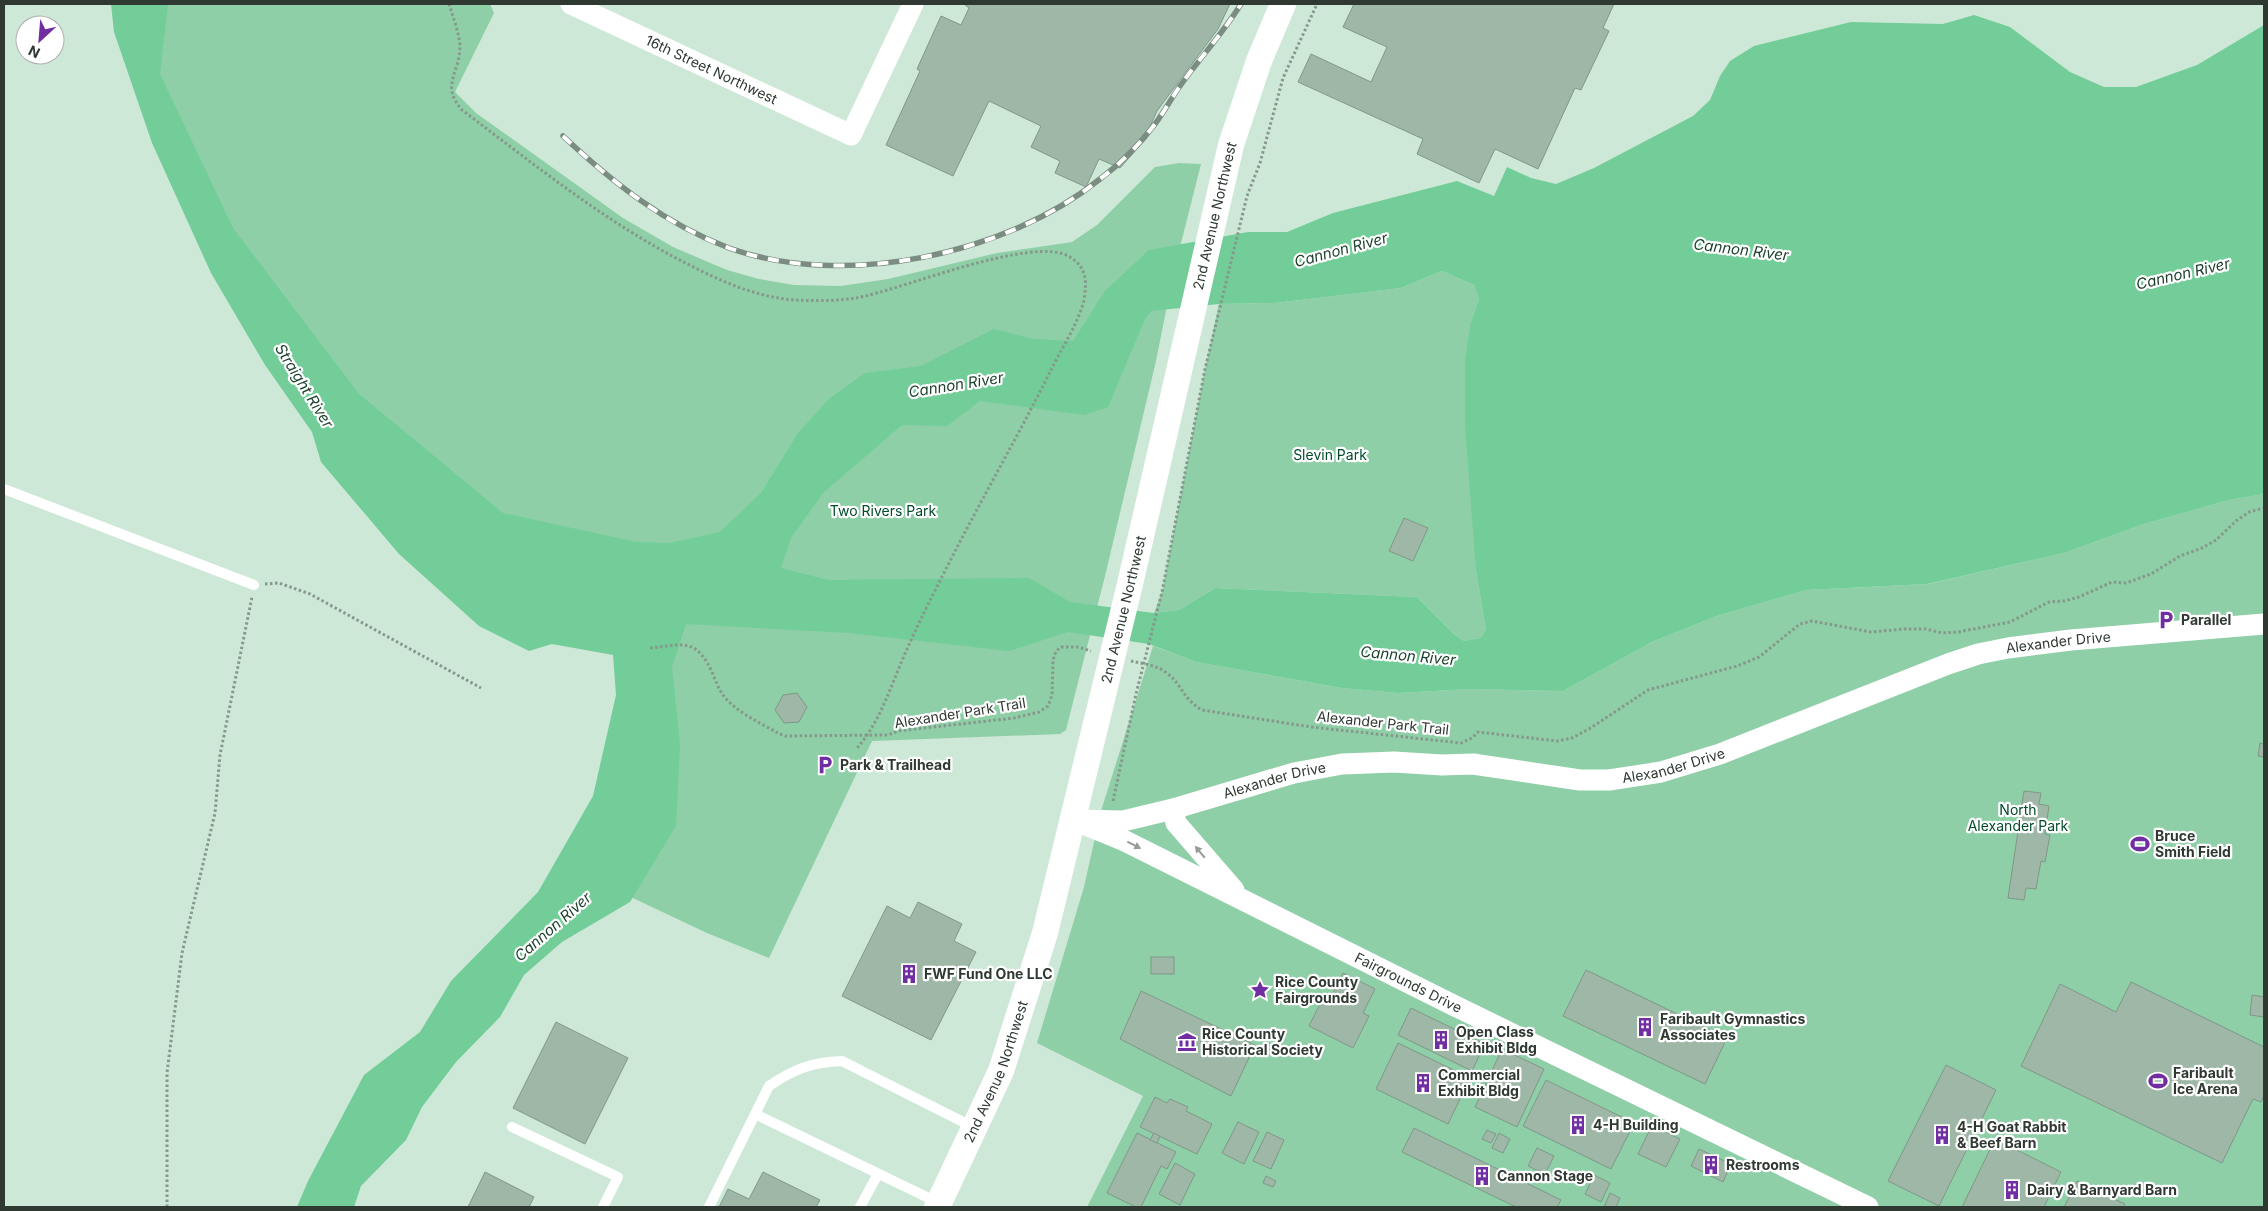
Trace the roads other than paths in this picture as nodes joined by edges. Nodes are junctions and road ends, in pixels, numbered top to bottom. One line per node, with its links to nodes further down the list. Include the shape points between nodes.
1 (572, 4): 2 (street, 16th Street Northwest, via 851,135)
2 (913, 4)
3 (1283, 4): 8 (street, 2nd Avenue Northwest, via 1230,145 1130,584)
4 (4, 490): 5 (lane)
5 (254, 585)
6 (2264, 624): 7 (street, Alexander Drive, via 2071,640 1978,654 1720,754 1678,768 1636,776 1587,780 1473,764 1342,764 1294,773)
7 (1173, 809): 8 (street, Alexander Drive, via 1123,820); 9 (street, Fairgrounds Drive, one-way to 7, via 1176,823)
8 (1072, 820): 9 (street, Fairgrounds Drive, one-way to 9, via 1125,841); 12 (street, 2nd Avenue Northwest, via 1045,933 1012,1040)
9 (1244, 901): 18 (street, Fairgrounds Drive)
10 (755, 1114): 12 (lane, via 769,1086 787,1074 818,1062 842,1061); 13 (lane); 16 (lane)
11 (512, 1127): 15 (lane, via 618,1177)
12 (975, 1128): 14 (street, 2nd Avenue Northwest)
13 (878, 1174): 14 (lane); 17 (lane)
14 (938, 1205)
15 (603, 1207)
16 (709, 1207)
17 (860, 1207)
18 (1868, 1207)

